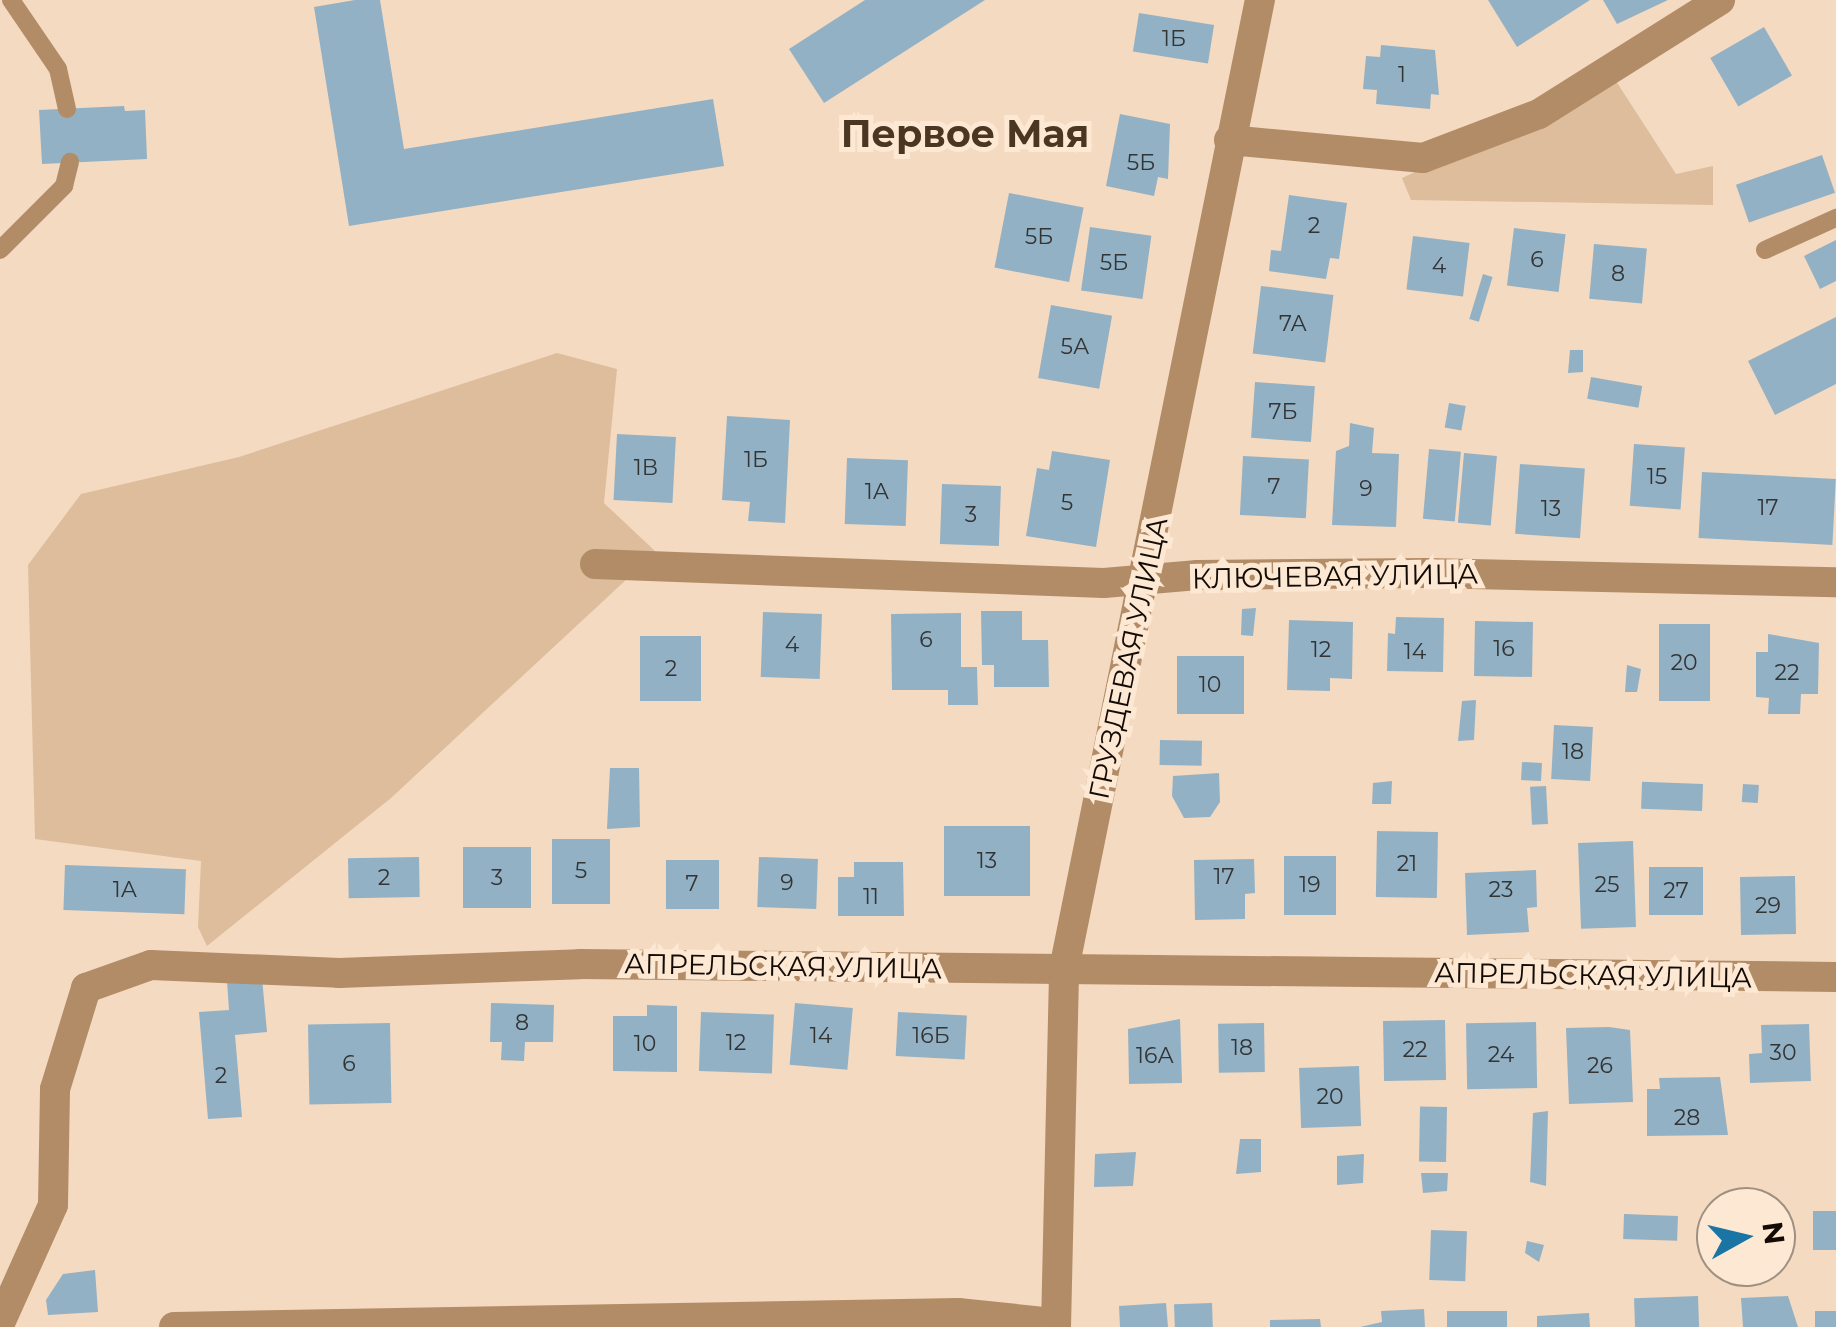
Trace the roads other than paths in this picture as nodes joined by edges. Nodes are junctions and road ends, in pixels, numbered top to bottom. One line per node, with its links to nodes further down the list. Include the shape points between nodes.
1 (11, 0): 4 (lane, via 49,52)
2 (1260, 0): 5 (street, ГРУЗДЕВАЯ УЛИЦА)
3 (1720, 0): 5 (street, via 1539,114 1423,158)
4 (67, 108)
5 (1230, 140): 11 (street, ГРУЗДЕВАЯ УЛИЦА)
6 (70, 162): 8 (lane, via 64,186)
7 (1836, 218): 9 (lane)
8 (0, 250)
9 (1765, 250)
10 (594, 564): 11 (street, КЛЮЧЕВАЯ УЛИЦА)
11 (1144, 581): 12 (street, КЛЮЧЕВАЯ УЛИЦА, via 1428,573); 13 (street, ГРУЗДЕВАЯ УЛИЦА)
12 (1836, 582)
13 (1064, 969): 14 (street, АПРЕЛЬСКАЯ УЛИЦА); 15 (street, АПРЕЛЬСКАЯ УЛИЦА, via 580,964 339,973 151,965 86,988 55,1089 53,1205); 17 (street, ГРУЗДЕВАЯ УЛИЦА)
14 (1836, 977)
15 (0, 1323)
16 (1000, 1325): 17 (street); 18 (street, via 958,1313)
17 (1055, 1325)
18 (174, 1327)

